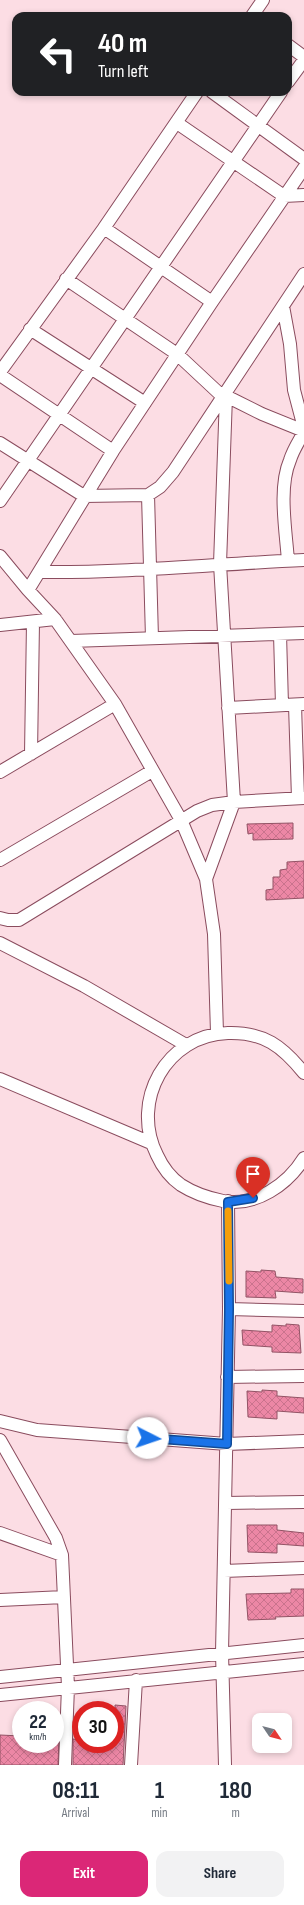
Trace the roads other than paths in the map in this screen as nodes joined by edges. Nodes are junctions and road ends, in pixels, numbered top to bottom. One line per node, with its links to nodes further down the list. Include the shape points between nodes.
1 (263, 0): 2 (street)
2 (255, 12)
3 (292, 48): 4 (street)
4 (304, 57)
5 (304, 60): 6 (street)
6 (292, 76)
7 (194, 96): 10 (street)
8 (218, 96): 11 (street)
9 (278, 96): 11 (street)
10 (177, 124): 13 (street); 17 (street)
11 (258, 124): 12 (street); 13 (street)
12 (304, 159)
13 (233, 162): 16 (street); 18 (street)
14 (304, 168): 16 (street)
15 (304, 195): 16 (street)
16 (284, 196): 21 (street)
17 (104, 228): 18 (street); 20 (street)
18 (160, 267): 21 (street); 23 (street)
19 (304, 274): 22 (street)
20 (66, 279): 23 (street); 24 (street)
21 (212, 302): 25 (street)
22 (282, 306): 28 (street); 31 (street, via 290,344 294,390)
23 (124, 318): 25 (street); 26 (street)
24 (30, 329): 26 (street); 27 (street)
25 (177, 354): 28 (street); 29 (street)
26 (91, 368): 29 (street); 30 (street)
27 (0, 373): 30 (street)
28 (224, 396): 31 (street); 35 (street, via 172,472 160,487); 41 (street)
29 (145, 403): 33 (street)
30 (59, 414): 33 (street); 34 (street)
31 (304, 430): 39 (street, via 289,460 285,478)
32 (0, 443): 34 (street)
33 (113, 451): 36 (street)
34 (28, 460): 36 (street); 37 (street)
35 (148, 495): 36 (street); 42 (street)
36 (84, 496): 43 (street)
37 (0, 502)
38 (0, 556): 44 (street)
39 (288, 560): 40 (street); 41 (street)
40 (304, 560)
41 (220, 564): 42 (street); 50 (street)
42 (150, 569): 43 (street); 51 (street)
43 (39, 572): 44 (street)
44 (28, 590): 45 (street)
45 (55, 619): 46 (street); 52 (street)
46 (33, 622): 47 (street); 57 (street)
47 (0, 625)
48 (304, 633): 49 (street)
49 (280, 634): 50 (street); 55 (street)
50 (226, 636): 51 (street); 56 (street)
51 (152, 638): 52 (street)
52 (71, 641): 53 (street)
53 (115, 704): 57 (street); 58 (street)
54 (299, 704): 55 (street); 60 (street)
55 (282, 705): 56 (street)
56 (228, 708): 61 (street)
57 (32, 754): 59 (street)
58 (152, 771): 62 (street); 63 (street)
59 (0, 772)
60 (301, 798): 61 (street)
61 (234, 802): 62 (street, via 212,805); 64 (street)
62 (181, 820): 64 (street); 65 (street, via 19,920)
63 (0, 860)
64 (206, 879): 67 (street, via 214,934)
65 (0, 918)
66 (0, 943): 68 (street, via 84,986)
67 (217, 1033): 68 (street); 69 (street, via 243,1033 268,1040 289,1054)
68 (186, 1045): 71 (street, via 169,1060 156,1078 149,1099 147,1121)
69 (304, 1073)
70 (0, 1079): 71 (street)
71 (151, 1143): 74 (street, via 162,1166 180,1184 203,1197)
72 (304, 1158): 73 (street)
73 (300, 1174): 74 (street, via 253,1198)
74 (228, 1202): 75 (street)
75 (229, 1309): 76 (street); 77 (street)
76 (304, 1311)
77 (227, 1376): 78 (street); 82 (street)
78 (304, 1376)
79 (0, 1421): 82 (street, via 37,1430)
80 (0, 1440): 86 (street, via 53,1533)
81 (304, 1441): 82 (street)
82 (227, 1444): 84 (street)
83 (304, 1502): 84 (street)
84 (226, 1503): 88 (street)
85 (0, 1533): 86 (street)
86 (62, 1555): 89 (street)
87 (304, 1568): 88 (street)
88 (224, 1571): 92 (street)
89 (64, 1597): 90 (street); 94 (street)
90 (0, 1600)
91 (304, 1645): 92 (street)
92 (222, 1653): 94 (street); 95 (street)
93 (304, 1664): 95 (street)
94 (67, 1670): 96 (street); 98 (street)
95 (224, 1672): 97 (street); 102 (street)
96 (0, 1677)
97 (136, 1680): 98 (street); 101 (street)
98 (68, 1687): 99 (street); 100 (street)
99 (0, 1695)
100 (65, 1765)
101 (131, 1765)
102 (225, 1765)

